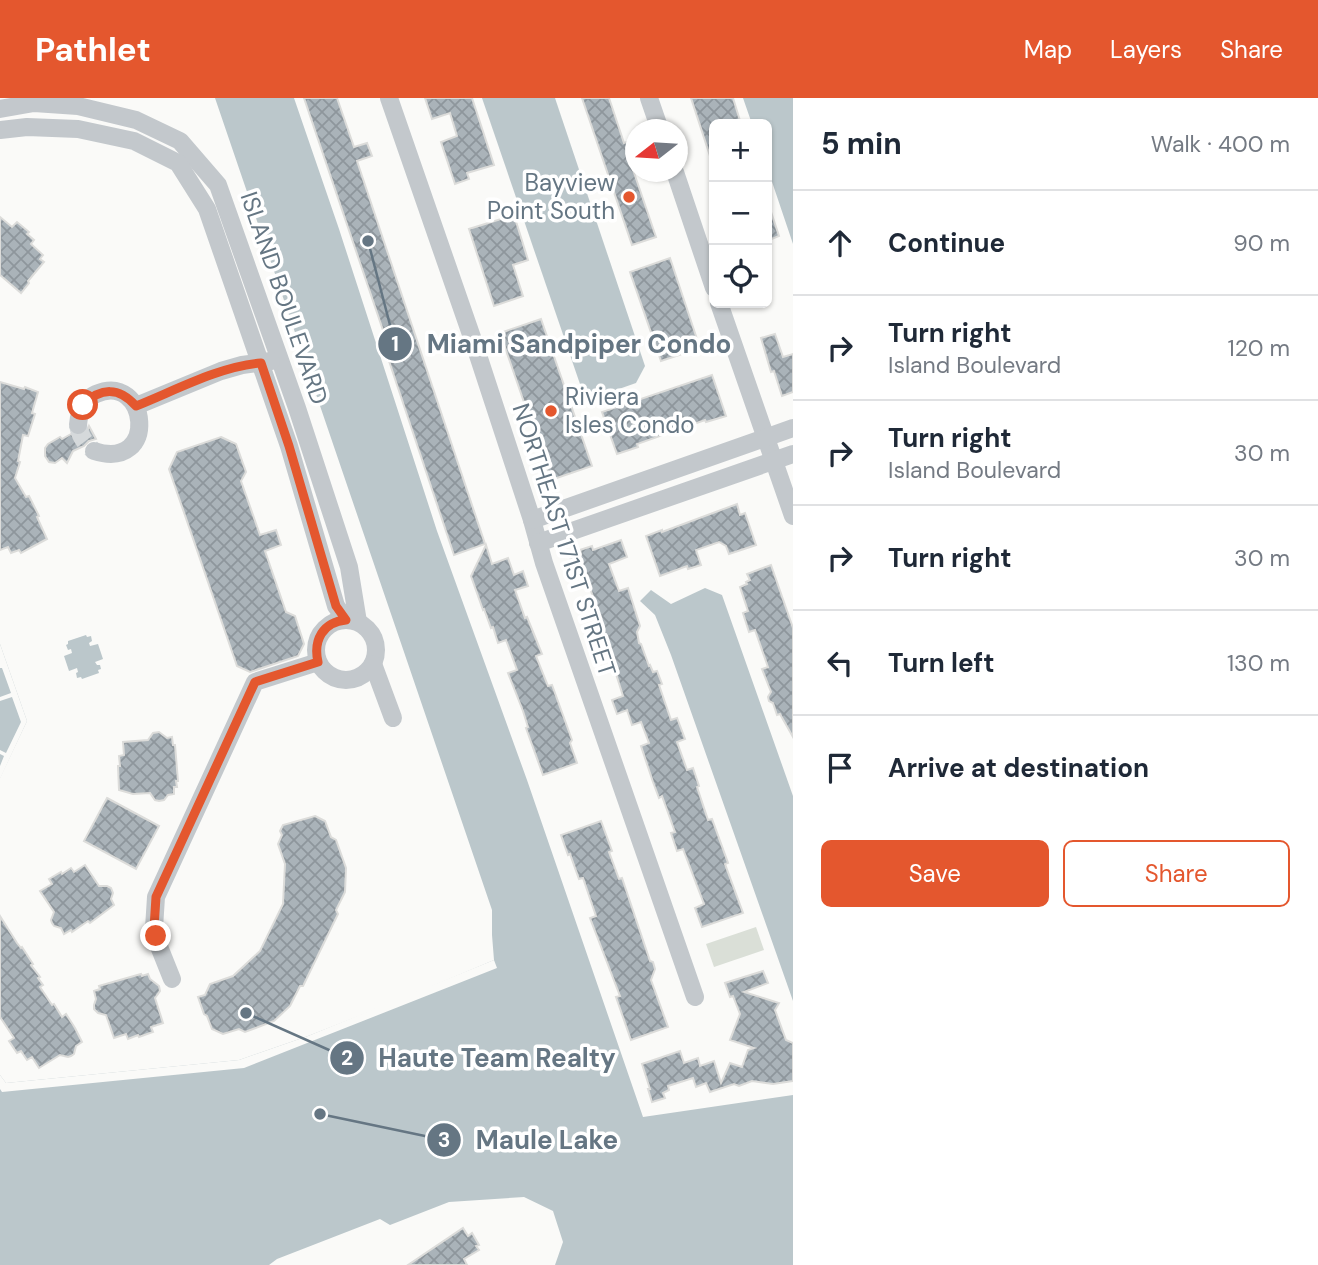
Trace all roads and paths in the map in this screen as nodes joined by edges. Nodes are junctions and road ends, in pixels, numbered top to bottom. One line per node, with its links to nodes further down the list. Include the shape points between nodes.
1 (389, 98): 21 (street, NORTHEAST 171ST STREET)
2 (649, 98): 4 (street)
3 (0, 109): 6 (street, ISLAND BOULEVARD, via 34,103 78,106 136,120 180,141)
4 (656, 119)
5 (0, 130): 8 (street, ISLAND BOULEVARD, via 78,129 134,141 178,163)
6 (211, 176): 8 (street); 11 (street, ISLAND BOULEVARD)
7 (678, 182): 9 (street)
8 (193, 186): 12 (street, ISLAND BOULEVARD, via 206,209)
9 (709, 273)
10 (721, 308): 16 (street)
11 (280, 360): 12 (street); 23 (street, ISLAND BOULEVARD, via 349,567)
12 (261, 363): 13 (street, via 226,370); 23 (street, ISLAND BOULEVARD, via 336,606)
13 (136, 406): 14 (street, via 120,393 100,393 83,405); 17 (street, via 141,426 132,444 115,454)
14 (78, 425)
15 (793, 428): 16 (street)
16 (766, 438): 19 (street); 21 (street)
17 (94, 451)
18 (793, 454): 19 (street)
19 (774, 461): 20 (street); 22 (street)
20 (793, 516)
21 (532, 520): 22 (street, NORTHEAST 171ST STREET)
22 (538, 543): 28 (street, NORTHEAST 171ST STREET)
23 (352, 621): 24 (street, via 338,620 321,632); 25 (street, ISLAND BOULEVARD, via 373,636)
24 (318, 662): 25 (street, via 341,680 360,677); 27 (street, via 255,682 156,897 154,928)
25 (373, 664): 26 (street, ISLAND BOULEVARD)
26 (393, 718)
27 (172, 979)
28 (695, 997)

